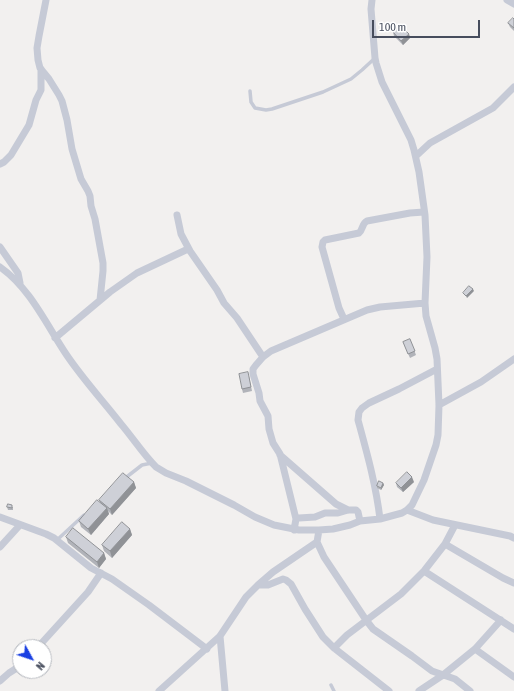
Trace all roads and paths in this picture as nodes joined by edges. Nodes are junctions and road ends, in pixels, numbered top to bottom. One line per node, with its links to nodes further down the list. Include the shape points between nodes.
1 (46, 0): 6 (street, via 37,48)
2 (372, 0): 5 (street)
3 (507, 0): 4 (street)
4 (514, 4)
5 (374, 58): 8 (lane, via 351,79 272,110 255,108 251,102); 9 (street, via 382,82 411,140)
6 (40, 68): 10 (street, via 41,90 29,125 11,155); 17 (street, via 62,101 72,149 81,179 90,196 103,263)
7 (514, 87): 9 (street, via 493,108 430,143)
8 (250, 91)
9 (416, 156): 11 (street)
10 (0, 164)
11 (424, 212): 18 (street, via 427,257); 19 (street, via 367,221 359,233 322,242 328,271)
12 (177, 215): 14 (street, via 181,234)
13 (0, 247): 16 (street, via 18,273)
14 (188, 249): 17 (street, via 137,273); 21 (street)
15 (0, 268): 16 (street)
16 (21, 285): 20 (street)
17 (100, 300): 20 (street)
18 (425, 303): 19 (street, via 367,310); 23 (street)
19 (344, 319): 21 (street)
20 (55, 338): 26 (street)
21 (263, 357): 25 (street, via 253,369 253,374 260,401 268,416 273,443)
22 (514, 359): 24 (street, via 481,382)
23 (437, 369): 24 (street); 33 (street, via 369,403 359,412 358,420 371,468)
24 (439, 405): 30 (street, via 436,445 424,480)
25 (280, 454): 29 (street, via 336,504); 32 (street)
26 (152, 464): 27 (lane, via 142,465); 37 (street, via 255,517)
27 (123, 480)
28 (89, 510): 40 (lane)
29 (348, 510): 32 (street); 34 (street, via 356,510)
30 (407, 510): 33 (street); 36 (street)
31 (0, 517): 35 (street)
32 (296, 519): 37 (street)
33 (380, 519): 34 (street)
34 (360, 521): 38 (street)
35 (20, 525): 40 (street); 43 (street)
36 (455, 525): 39 (street); 42 (street)
37 (294, 530): 38 (street)
38 (319, 530): 41 (street)
39 (514, 538)
40 (57, 540): 45 (street)
41 (317, 542): 47 (street); 48 (street, via 327,562)
42 (445, 544): 44 (street); 46 (street)
43 (0, 547)
44 (424, 571): 48 (street, via 401,594); 49 (street)
45 (101, 573): 52 (street, via 88,592); 54 (street, via 150,605)
46 (514, 583)
47 (258, 585): 51 (street, via 246,597); 53 (street, via 268,585 283,579 291,584 305,610)
48 (366, 620): 53 (street); 57 (street, via 384,638 432,671)
49 (501, 620): 50 (street); 55 (street)
50 (514, 629)
51 (220, 636): 54 (street); 62 (street)
52 (45, 639)
53 (334, 648): 64 (street)
54 (207, 649): 61 (street)
55 (475, 649): 57 (street); 58 (street)
56 (12, 671): 59 (street)
57 (443, 675): 65 (street); 66 (street, via 455,679)
58 (514, 677)
59 (0, 681)
60 (331, 685): 63 (lane)
61 (159, 691)
62 (225, 691)
63 (334, 691)
64 (388, 691)
65 (419, 691)
66 (470, 691)

